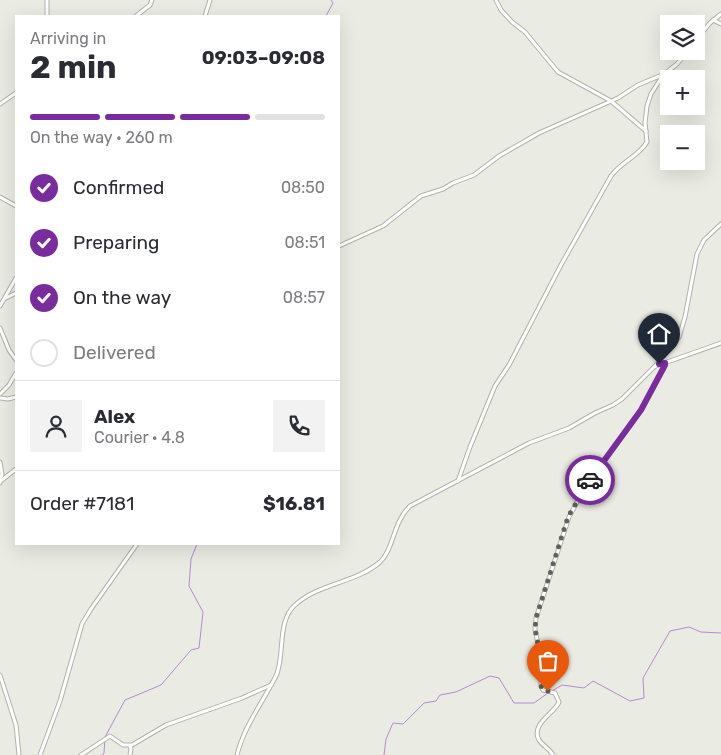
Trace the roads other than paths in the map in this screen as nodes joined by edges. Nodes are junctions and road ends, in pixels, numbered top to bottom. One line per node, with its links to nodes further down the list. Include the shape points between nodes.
1 (47, 0): 6 (street)
2 (152, 0): 7 (street)
3 (210, 0): 8 (street)
4 (496, 0): 17 (street, via 558,72)
5 (721, 14): 9 (street)
6 (47, 15)
7 (137, 15)
8 (205, 15)
9 (713, 20): 10 (street); 11 (street)
10 (721, 24)
11 (705, 29)
12 (680, 60): 13 (street)
13 (669, 70)
14 (660, 76): 17 (street)
15 (660, 80): 19 (street, via 648,100)
16 (15, 95): 18 (street)
17 (611, 101): 19 (street); 23 (street, via 511,148 474,175 421,196 383,226)
18 (0, 104)
19 (646, 131): 40 (street, via 647,142 611,176 496,384)
20 (0, 197): 21 (street)
21 (15, 205)
22 (721, 224): 32 (street, via 704,240 697,254 678,337)
23 (340, 246)
24 (15, 280): 26 (street)
25 (15, 294): 26 (street)
26 (6, 298): 27 (street)
27 (0, 306)
28 (0, 328): 30 (street)
29 (721, 343): 31 (street)
30 (15, 359)
31 (665, 363): 32 (street); 50 (street, via 641,410 572,509 538,607 535,629 541,656 541,686 543,690 554,693 559,702 544,718 538,734)
32 (653, 368): 40 (street, via 617,403 562,431 529,443)
33 (15, 375): 34 (street)
34 (0, 394)
35 (15, 397): 36 (street)
36 (0, 398)
37 (0, 462): 39 (street)
38 (15, 470): 39 (street)
39 (1, 482)
40 (458, 482): 43 (street, via 407,509 380,562 368,571 312,594 295,605 285,623 278,670)
41 (136, 545): 46 (street, via 82,624 60,701)
42 (0, 675): 45 (street, via 16,725)
43 (271, 684): 44 (street, via 242,698 166,724); 49 (street, via 243,736)
44 (130, 746): 47 (street, via 123,745 112,735); 48 (street)
45 (19, 755)
46 (40, 755)
47 (81, 755)
48 (130, 755)
49 (237, 755)
50 (553, 755)

